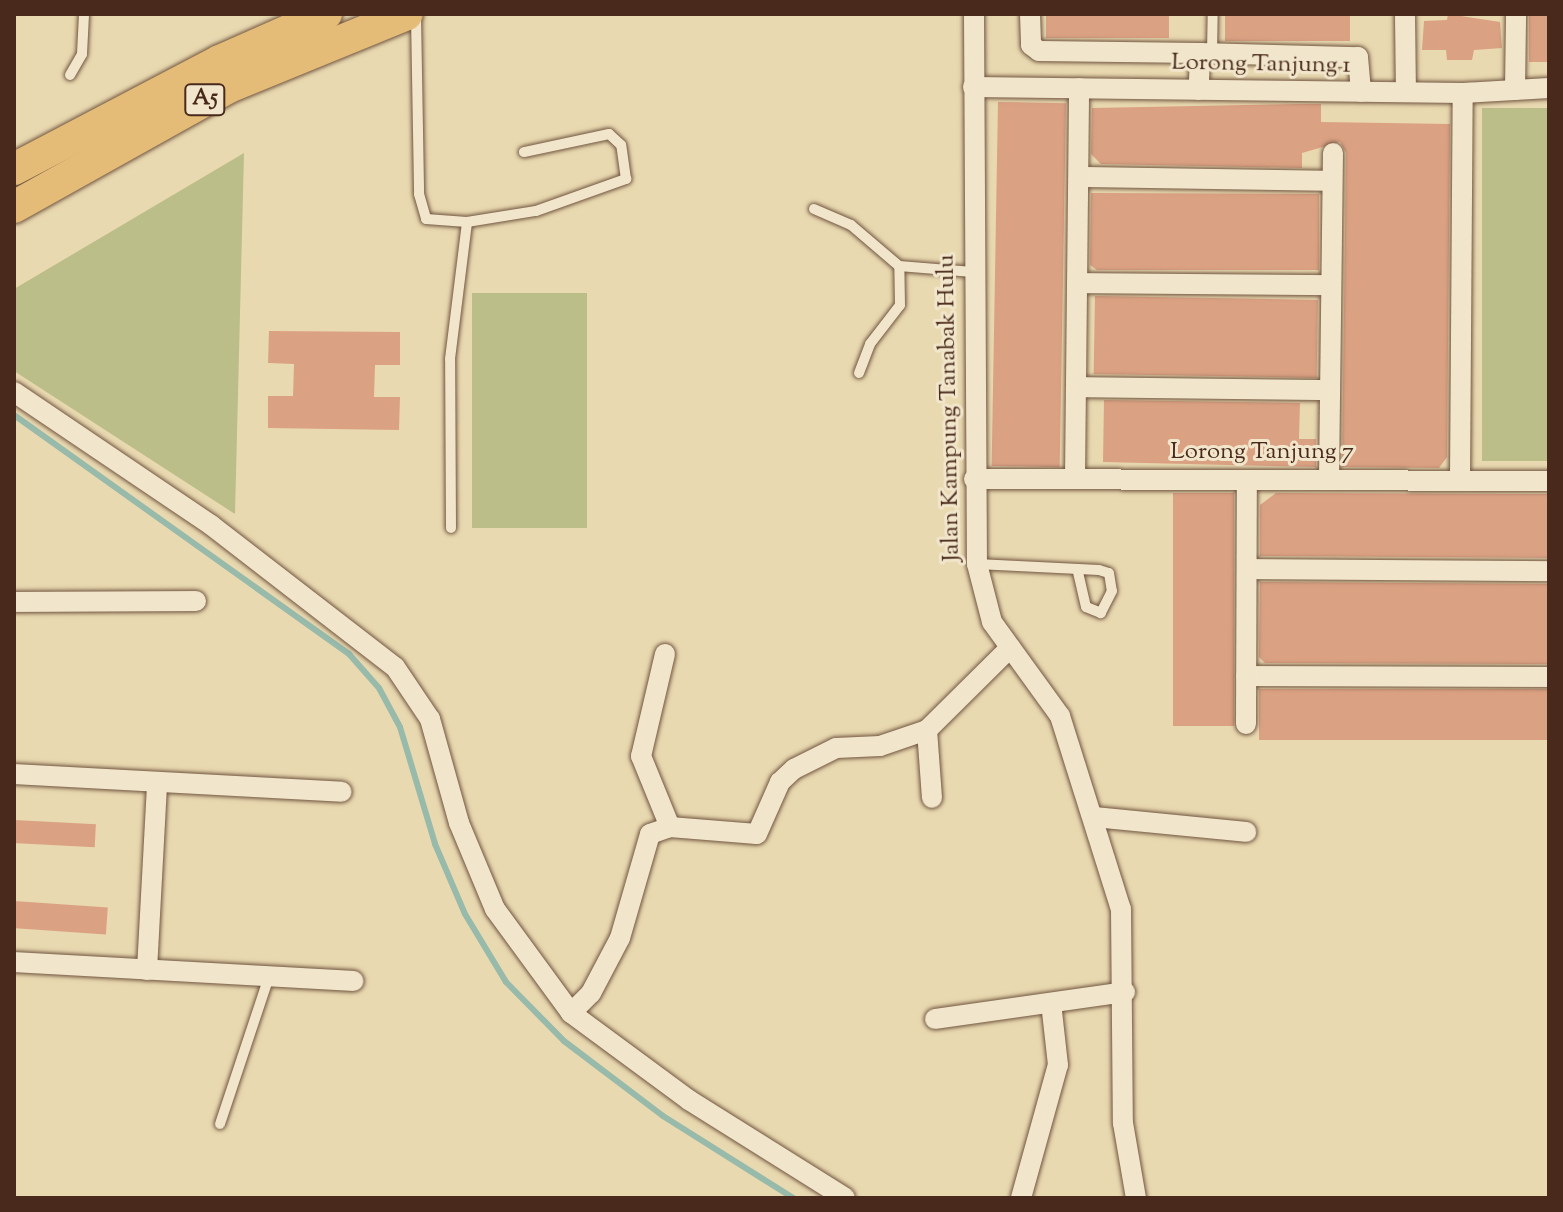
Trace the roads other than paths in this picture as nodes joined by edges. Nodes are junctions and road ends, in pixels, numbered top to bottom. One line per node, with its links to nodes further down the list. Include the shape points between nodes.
1 (84, 14): 11 (lane, via 82,54)
2 (326, 14): 22 (highway, A5, via 220,61)
3 (407, 14): 25 (highway, A5, via 229,87)
4 (416, 14): 27 (lane, via 419,194 426,219)
5 (974, 14): 12 (street, Jalan Kampung Tanabak Hulu)
6 (1030, 14): 10 (street, via 1031,45 1039,51)
7 (1213, 14): 10 (lane)
8 (1405, 14): 18 (street)
9 (1516, 14): 16 (street)
10 (1206, 53): 15 (street); 17 (street, via 1358,57)
11 (70, 75)
12 (973, 87): 13 (street, Lorong Tanjung 1); 29 (street, Jalan Kampung Tanabak Hulu)
13 (1079, 88): 15 (street, Lorong Tanjung 1); 23 (street)
14 (1549, 88): 16 (street, Lorong Tanjung 1)
15 (1199, 90): 17 (street, Lorong Tanjung 1)
16 (1515, 90): 19 (street, Lorong Tanjung 1)
17 (1361, 92): 18 (street, Lorong Tanjung 1)
18 (1406, 92): 19 (street, Lorong Tanjung 1)
19 (1463, 93): 40 (street)
20 (524, 152): 27 (lane, via 609,134 621,145 626,179 536,211)
21 (1333, 153): 24 (street)
22 (14, 169)
23 (1079, 177): 24 (street); 30 (street)
24 (1331, 181): 31 (street)
25 (14, 207)
26 (814, 209): 28 (lane, via 851,225)
27 (467, 222): 42 (lane, via 450,359)
28 (899, 266): 29 (lane); 32 (lane, via 900,305 870,344)
29 (973, 272): 36 (street, Jalan Kampung Tanabak Hulu)
30 (1077, 283): 31 (street); 33 (street)
31 (1329, 285): 34 (street)
32 (859, 373)
33 (1076, 387): 34 (street); 37 (street)
34 (1329, 390): 38 (street)
35 (14, 392): 68 (street, via 211,525 395,667 430,719 459,823 495,909)
36 (974, 479): 37 (street, Lorong Tanjung 7); 43 (street, Jalan Kampung Tanabak Hulu)
37 (1075, 479): 39 (street, Lorong Tanjung 7)
38 (1329, 479): 39 (street, Lorong Tanjung 7); 40 (street, Lorong Tanjung 7)
39 (1247, 480): 45 (street)
40 (1460, 480): 41 (street, Lorong Tanjung 7)
41 (1549, 481)
42 (451, 528)
43 (977, 564): 44 (lane); 49 (street, Jalan Kampung Tanabak Hulu, via 985,607)
44 (1077, 569): 44 (lane, via 1109,573 1112,591 1101,613 1086,607)
45 (1247, 569): 46 (street); 51 (street)
46 (1549, 571)
47 (196, 601): 48 (street)
48 (14, 602)
49 (1010, 648): 54 (street); 59 (street, Jalan Kampung Tanabak Hulu, via 1060,716)
50 (665, 654): 60 (street, via 641,756)
51 (1246, 676): 52 (street); 53 (street)
52 (1549, 677)
53 (1246, 724)
54 (927, 730): 58 (street); 60 (street, via 880,746 816,754 780,782 757,834)
55 (14, 774): 56 (street)
56 (157, 783): 57 (street); 63 (street)
57 (342, 792)
58 (932, 798)
59 (1094, 817): 61 (street); 66 (street, Jalan Kampung Tanabak Hulu, via 1121,909)
60 (670, 827): 68 (street, via 650,834 620,938 591,993)
61 (1246, 832)
62 (14, 962): 63 (street)
63 (147, 970): 64 (street)
64 (269, 977): 65 (street); 70 (lane)
65 (353, 981)
66 (1125, 992): 67 (street); 73 (street, Jalan Kampung Tanabak Hulu, via 1123,1123)
67 (1051, 1003): 69 (street); 72 (street, via 1058,1065)
68 (571, 1013): 71 (street, via 689,1100)
69 (935, 1019)
70 (220, 1124)
71 (845, 1198)
72 (1021, 1198)
73 (1136, 1198)

